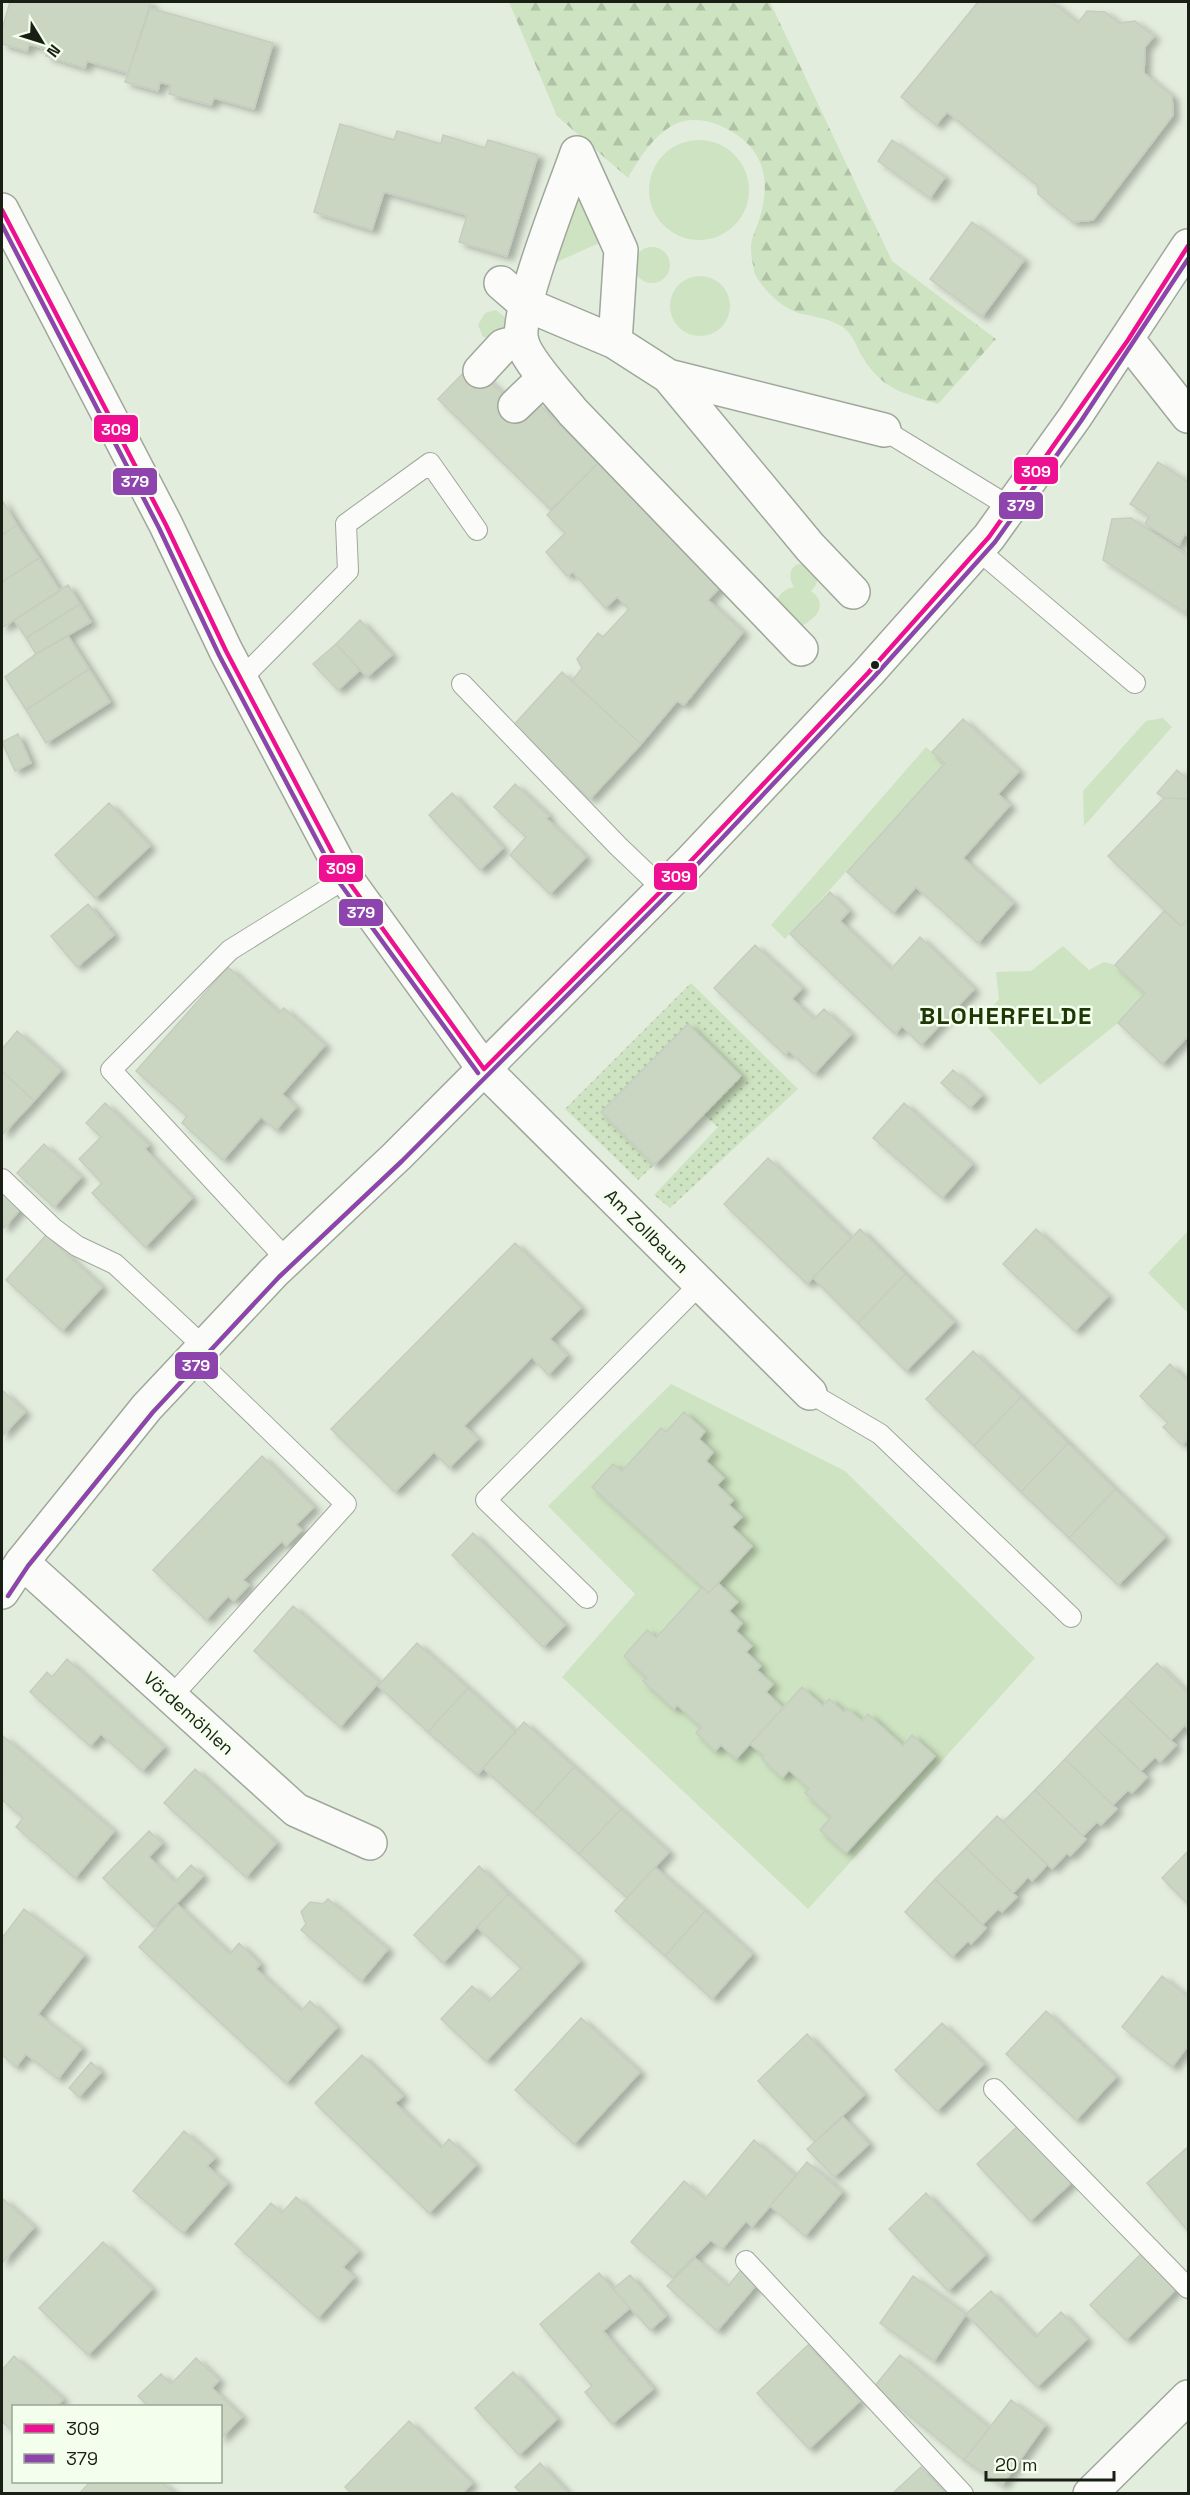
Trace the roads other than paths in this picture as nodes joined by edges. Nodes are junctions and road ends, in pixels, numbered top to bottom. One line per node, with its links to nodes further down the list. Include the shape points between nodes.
1 (2, 210): 18 (street, Am Zollbaum, via 166,525)
2 (1188, 246): 4 (street)
3 (513, 294): 5 (street); 5 (street, via 577,153 621,250); 6 (street)
4 (1128, 340): 11 (street); 13 (street)
5 (615, 342): 8 (street)
6 (512, 344): 7 (street); 9 (street)
7 (473, 364)
8 (668, 376): 12 (street); 16 (street, via 810,547)
9 (544, 378): 10 (street); 17 (street)
10 (515, 406)
11 (1188, 416)
12 (884, 430): 13 (lane)
13 (1010, 507): 15 (street)
14 (477, 530): 18 (lane, via 430,464 346,524 348,571)
15 (977, 549): 19 (lane); 22 (street, via 868,673)
16 (853, 592)
17 (801, 649)
18 (241, 679): 21 (street, Am Zollbaum)
19 (1135, 683)
20 (462, 684): 22 (lane)
21 (346, 878): 23 (street, Am Zollbaum); 25 (lane, via 230,950 111,1070)
22 (663, 889): 23 (street)
23 (484, 1069): 25 (street); 26 (street, Am Zollbaum)
24 (2, 1179): 27 (lane, via 53,1228 77,1246 115,1264)
25 (287, 1260): 27 (street)
26 (700, 1284): 28 (street, Am Zollbaum); 31 (lane, via 486,1500)
27 (199, 1352): 29 (street, via 147,1407); 33 (lane, via 346,1504)
28 (810, 1393): 32 (lane, via 880,1434)
29 (22, 1563): 30 (street); 33 (street, Vördemöhlen)
30 (2, 1592)
31 (587, 1598)
32 (1071, 1617)
33 (171, 1697): 34 (street, Vördemöhlen, via 296,1810)
34 (370, 1843)
35 (994, 2089): 37 (lane)
36 (746, 2260): 39 (lane)
37 (1188, 2288)
38 (1188, 2397): 40 (street)
39 (963, 2493)
40 (1090, 2493)

